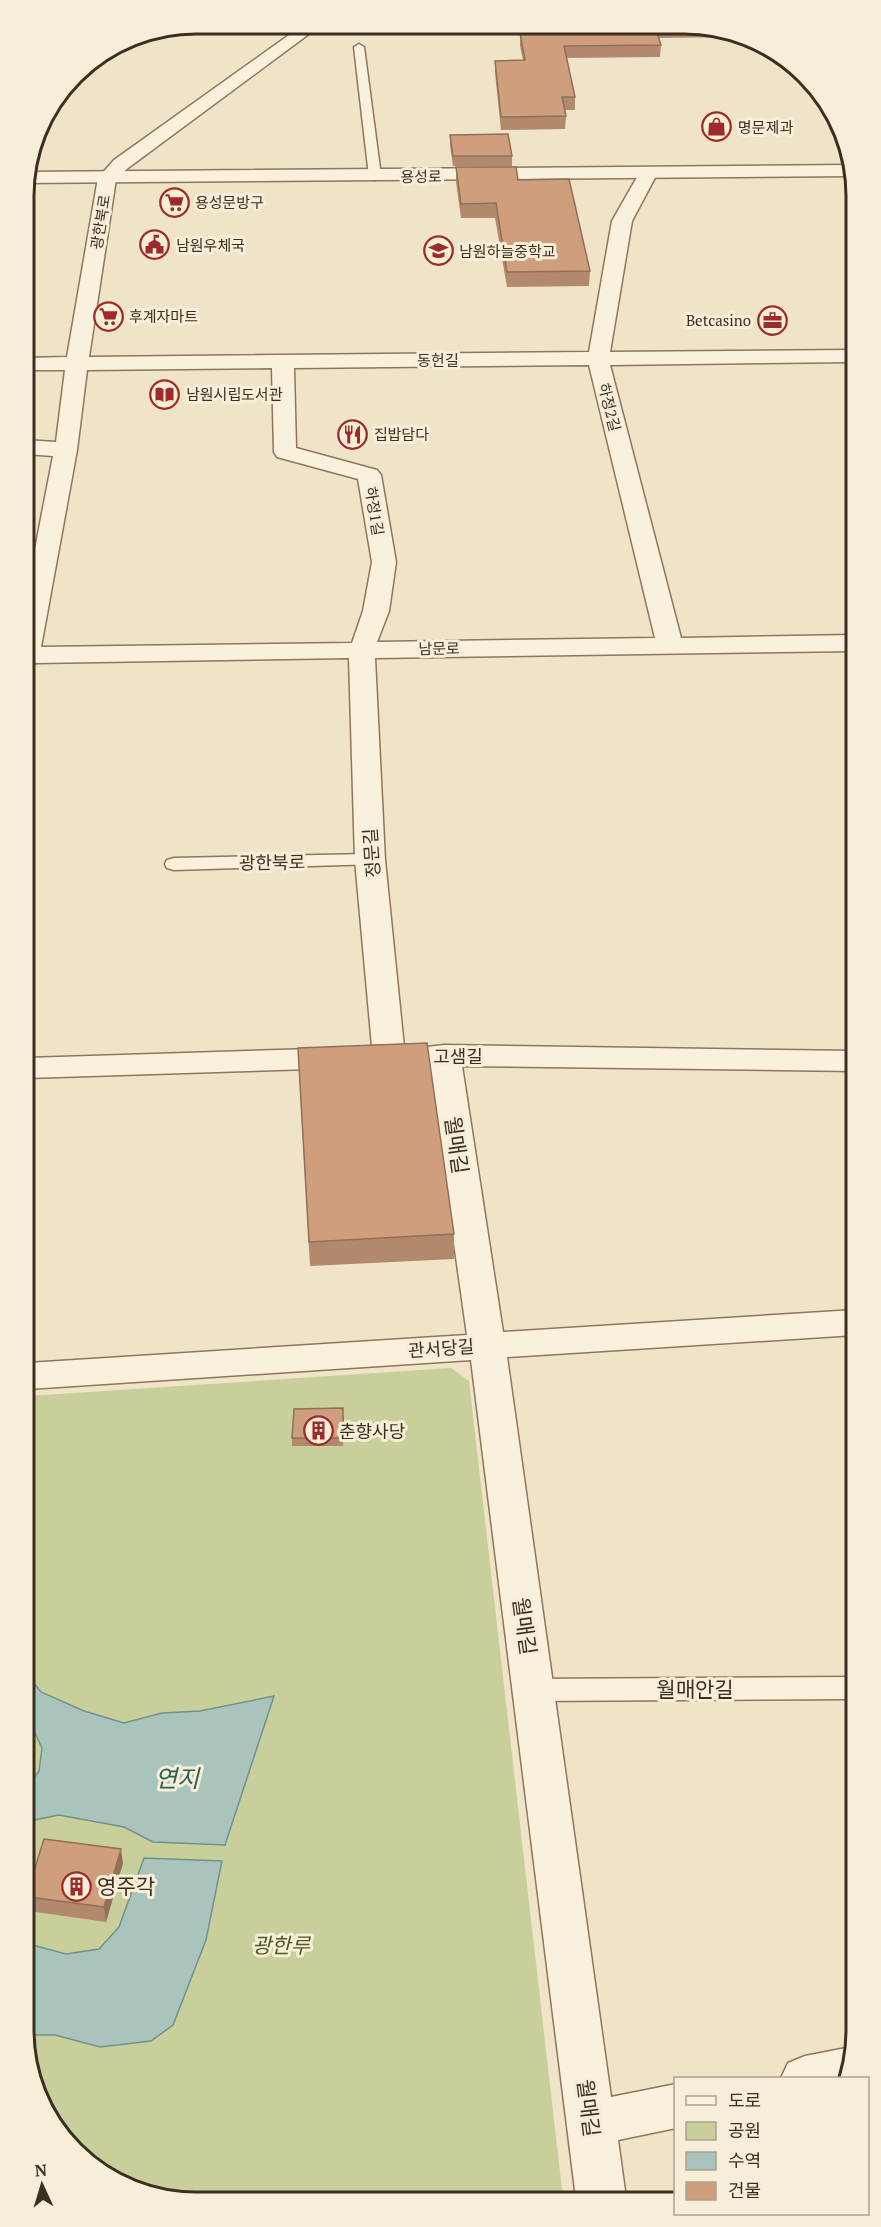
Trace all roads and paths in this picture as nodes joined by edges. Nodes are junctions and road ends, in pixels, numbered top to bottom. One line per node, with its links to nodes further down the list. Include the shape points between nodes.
1 (301, 34): 7 (street, 광한북로)
2 (359, 47): 5 (lane)
3 (844, 170): 4 (street, 용성로)
4 (650, 172): 5 (street, 용성로); 9 (street, 하정2길, via 622,221)
5 (375, 176): 7 (street, 용성로)
6 (36, 178): 7 (street, 용성로)
7 (107, 178): 12 (street, 광한북로)
8 (846, 356): 9 (street, 동헌길)
9 (598, 359): 10 (street, 동헌길); 17 (street, 하정2길)
10 (283, 361): 12 (street, 동헌길); 18 (street, 하정1길, via 285,452 369,475 384,562 376,611)
11 (35, 364): 12 (street, 동헌길)
12 (77, 364): 14 (street, 광한북로)
13 (35, 448): 14 (street)
14 (66, 450): 15 (street, 광한북로)
15 (35, 611)
16 (846, 643): 17 (street, 남문로)
17 (670, 645): 18 (street, 남문로)
18 (362, 649): 19 (street, 남문로); 20 (street, 정문길)
19 (35, 656)
20 (370, 860): 21 (lane, 광한북로); 23 (street, 정문길)
21 (174, 864)
22 (444, 1055): 23 (street, 고샘길); 24 (street, 고샘길); 27 (street, 월매길)
23 (389, 1057): 25 (street, 고샘길)
24 (846, 1061)
25 (35, 1068)
26 (846, 1323): 27 (street, 관서당길)
27 (487, 1345): 28 (street, 관서당길); 30 (street, 월매길)
28 (34, 1376)
29 (846, 1688): 30 (lane, 월매안길)
30 (534, 1690): 34 (street, 월매길)
31 (841, 2071): 32 (street)
32 (814, 2077)
33 (674, 2106): 34 (street)
34 (591, 2123): 35 (street, 월매길)
35 (600, 2192)

